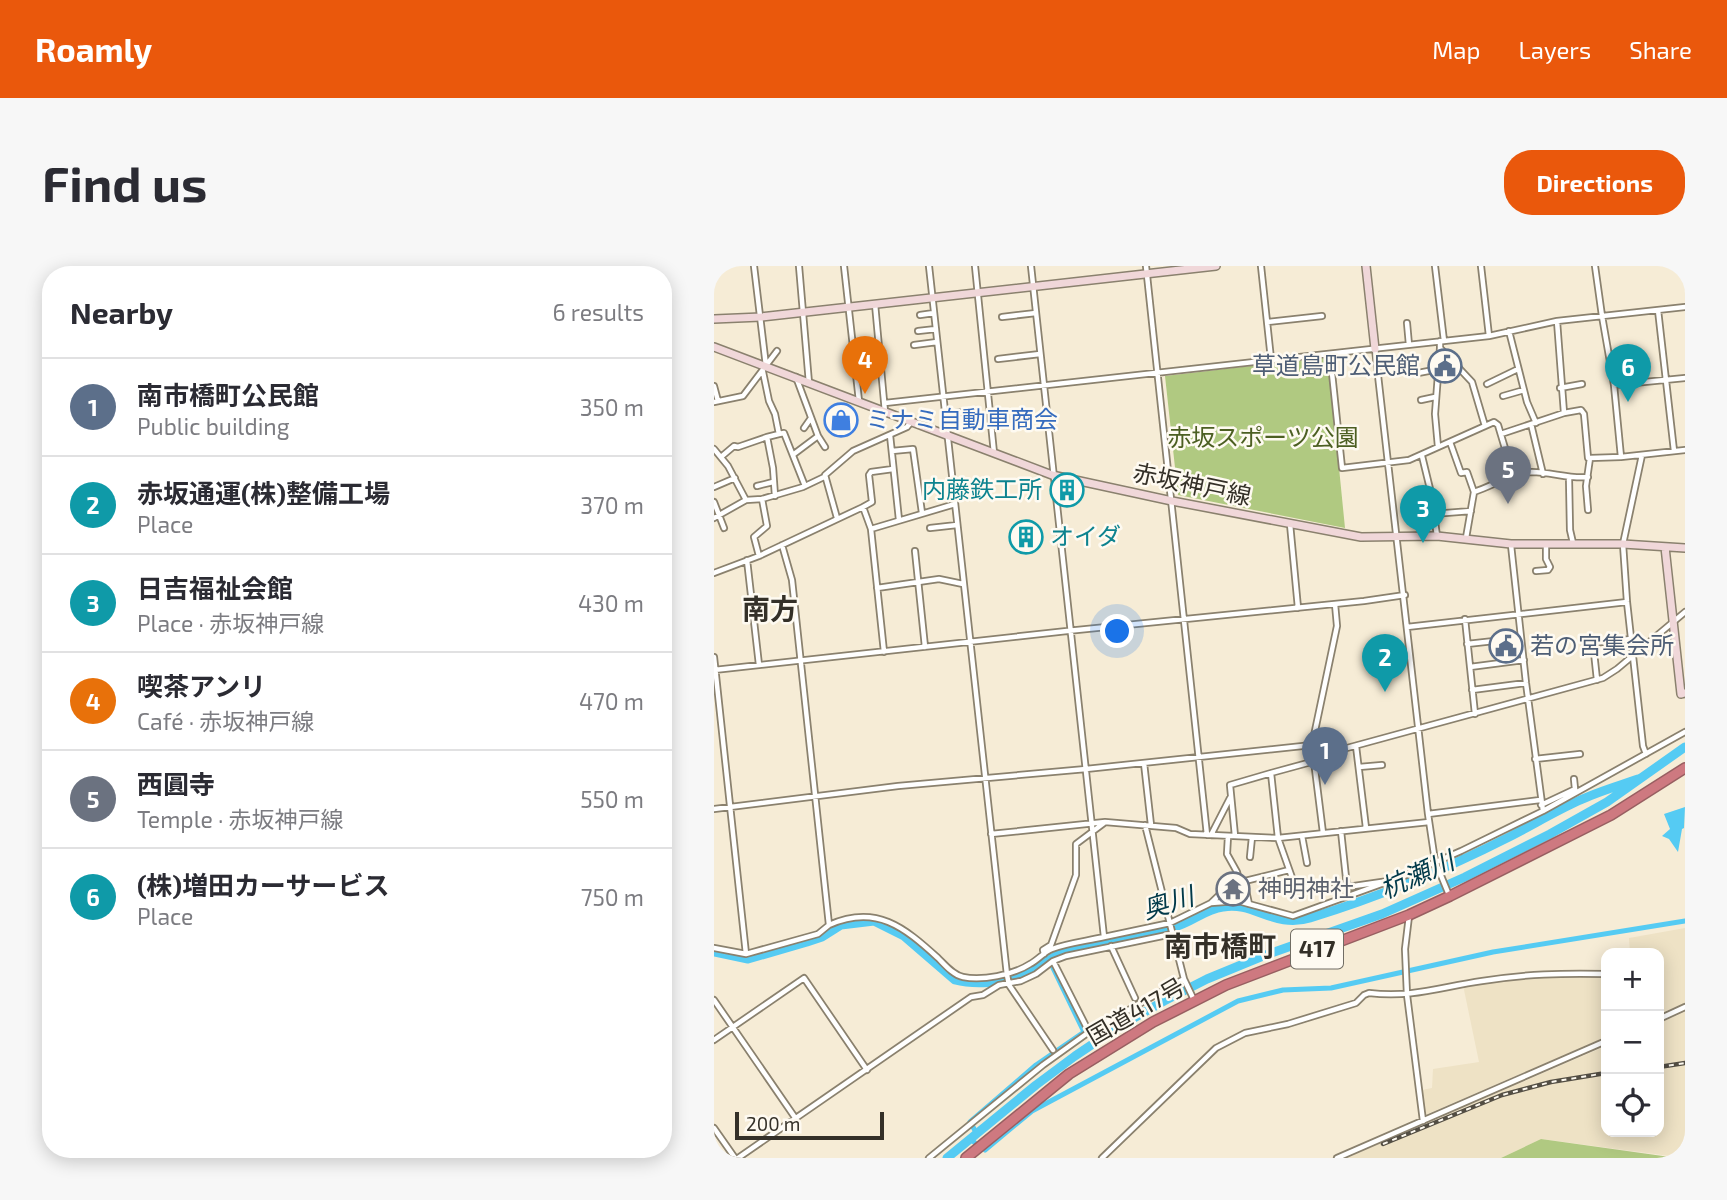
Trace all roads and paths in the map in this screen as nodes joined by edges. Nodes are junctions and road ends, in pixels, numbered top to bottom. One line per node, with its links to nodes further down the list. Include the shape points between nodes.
1 (754, 266): 27 (street)
2 (799, 266): 21 (street)
3 (844, 266): 18 (street)
4 (929, 266): 16 (street)
5 (975, 266): 15 (street)
6 (1031, 266): 14 (street)
7 (1216, 266): 13 (main road)
8 (1261, 266): 31 (street)
9 (1366, 266): 43 (main road)
10 (1435, 266): 37 (street)
11 (1481, 266): 36 (street)
12 (1595, 266): 26 (street)
13 (1146, 270): 14 (main road); 52 (street)
14 (1033, 286): 15 (main road); 23 (street)
15 (977, 292): 16 (main road); 65 (street)
16 (932, 297): 17 (main road); 22 (street)
17 (875, 303): 18 (main road); 72 (street)
18 (848, 306): 21 (main road); 71 (street)
19 (1685, 307): 20 (street)
20 (1658, 310): 26 (street); 56 (street)
21 (803, 312): 27 (main road); 57 (street)
22 (934, 313): 24 (street); 33 (street)
23 (1036, 313): 28 (street); 45 (street)
24 (920, 315)
25 (1322, 316): 31 (street)
26 (1602, 316): 30 (street); 61 (street)
27 (761, 317): 29 (main road); 49 (street)
28 (1002, 317)
29 (714, 319)
30 (1557, 321): 35 (street); 63 (street)
31 (1268, 322): 48 (street)
32 (1407, 323): 40 (street)
33 (936, 329): 34 (street); 38 (street)
34 (918, 331)
35 (1509, 331): 36 (street); 51 (street)
36 (1489, 336): 37 (street)
37 (1442, 341): 40 (street); 42 (street)
38 (937, 342): 39 (street); 66 (street)
39 (914, 345)
40 (1409, 345): 43 (street)
41 (714, 347): 49 (main road, 赤坂神戸線)
42 (1440, 348): 50 (street); 80 (street, via 1472,382)
43 (1375, 349): 46 (street); 102 (street)
44 (777, 351): 49 (street)
45 (1040, 354): 47 (street); 60 (street)
46 (1330, 354): 48 (street); 102 (street, via 1342,468)
47 (998, 359)
48 (1271, 359): 52 (street)
49 (765, 369): 54 (main road, 赤坂神戸線); 70 (street, via 743,397); 82 (street)
50 (1439, 369): 53 (street); 68 (street)
51 (1518, 369): 58 (street); 64 (street)
52 (1158, 372): 60 (street); 119 (street)
53 (1418, 373)
54 (796, 377): 57 (main road, 赤坂神戸線); 77 (street)
55 (1685, 378): 56 (street)
56 (1666, 380): 61 (street); 94 (street)
57 (809, 383): 71 (main road, 赤坂神戸線)
58 (1487, 384)
59 (1582, 384): 63 (street)
60 (1044, 385): 65 (street); 105 (street)
61 (1615, 385): 100 (street)
62 (714, 386): 70 (street)
63 (1560, 388): 75 (street)
64 (1524, 390): 67 (street); 79 (street)
65 (988, 391): 66 (street); 96 (street)
66 (943, 396): 72 (street); 76 (street)
67 (1503, 396)
68 (1435, 397): 69 (street); 90 (street)
69 (1421, 400)
70 (716, 402)
71 (859, 402): 74 (main road, 赤坂神戸線)
72 (885, 403): 74 (street)
73 (972, 411): 76 (street)
74 (886, 412): 78 (main road, 赤坂神戸線)
75 (1564, 413): 79 (street); 101 (street, via 1581,410 1584,414)
76 (946, 414): 86 (street)
77 (811, 418): 81 (street); 85 (street)
78 (911, 422): 84 (street); 86 (main road, 赤坂神戸線)
79 (1533, 423): 83 (street); 104 (street)
80 (1485, 426): 83 (street, via 1494,422); 88 (street)
81 (804, 428)
82 (779, 434): 87 (street); 95 (street, via 784,433)
83 (1501, 434): 106 (street)
84 (890, 435): 93 (street); 107 (street, via 853,451)
85 (818, 436): 89 (street); 95 (street)
86 (948, 436): 96 (main road, 赤坂神戸線); 121 (street)
87 (767, 437): 99 (street, via 734,446); 111 (street)
88 (1450, 442): 90 (street); 115 (street)
89 (824, 447)
90 (1438, 447): 98 (street)
91 (714, 449): 99 (street)
92 (1685, 450): 94 (street)
93 (892, 451): 103 (street); 125 (street, via 914,449)
94 (1674, 451): 97 (street)
95 (794, 454): 113 (street)
96 (994, 454): 105 (main road, 赤坂神戸線)
97 (1642, 455): 100 (street); 144 (street)
98 (1422, 456): 102 (street); 128 (street)
99 (721, 457): 109 (street)
100 (1622, 457): 101 (street)
101 (1590, 458): 108 (street)
102 (1387, 463): 139 (street)
103 (893, 469): 122 (street, via 871,472 872,502); 132 (street)
104 (1543, 474): 106 (street); 110 (street)
105 (1052, 475): 119 (main road, 赤坂神戸線); 166 (street)
106 (1513, 475): 115 (street)
107 (824, 477): 113 (street); 131 (street)
108 (1588, 477): 110 (street); 123 (street)
109 (735, 478): 114 (street); 118 (street)
110 (1569, 478): 143 (street)
111 (773, 482): 112 (street); 116 (street)
112 (757, 486)
113 (805, 486): 116 (street)
114 (714, 487)
115 (1474, 492): 124 (street)
116 (775, 496): 117 (street)
117 (762, 499): 118 (street); 127 (street)
118 (746, 500): 126 (street)
119 (1172, 501): 133 (main road, 赤坂神戸線); 162 (street)
120 (714, 502): 126 (street)
121 (956, 505): 125 (street); 134 (street)
122 (863, 507): 131 (street); 137 (street)
123 (1588, 510)
124 (1471, 512): 128 (street); 140 (street)
125 (922, 513): 132 (street)
126 (720, 514): 130 (street); 135 (street)
127 (765, 514): 129 (street); 149 (street, via 767,526 754,537)
128 (1433, 514): 138 (street)
129 (755, 517)
130 (714, 518)
131 (837, 518): 145 (street)
132 (899, 520): 137 (street)
133 (1290, 524): 139 (main road, 赤坂神戸線, via 1361,537); 159 (street)
134 (957, 525): 136 (street); 154 (street)
135 (724, 528)
136 (930, 528)
137 (871, 529): 155 (street)
138 (1437, 536): 139 (main road, 赤坂神戸線); 140 (main road, 赤坂神戸線)
139 (1396, 537): 156 (street)
140 (1466, 538): 141 (main road, 赤坂神戸線)
141 (1511, 544): 142 (main road, 赤坂神戸線); 161 (street)
142 (1546, 544): 143 (main road, 赤坂神戸線); 151 (street, via 1550,567)
143 (1573, 544): 144 (main road, 赤坂神戸線)
144 (1623, 544): 146 (main road, 赤坂神戸線); 157 (street)
145 (782, 545): 149 (street); 176 (street, via 792,580)
146 (1665, 547): 147 (main road, 赤坂神戸線); 164 (main road)
147 (1685, 548)
148 (915, 551): 153 (street)
149 (759, 555): 150 (street)
150 (747, 560): 152 (street); 177 (street)
151 (1536, 572)
152 (714, 573)
153 (918, 581): 154 (street); 155 (street); 171 (street)
154 (964, 584): 169 (street)
155 (877, 588): 172 (street)
156 (1405, 595): 158 (street); 165 (street)
157 (1626, 602): 161 (street); 168 (street)
158 (1335, 604): 159 (street); 188 (street, via 1337,626)
159 (1298, 608): 162 (street)
160 (1685, 612): 164 (street)
161 (1518, 613): 163 (street); 167 (street)
162 (1185, 619): 166 (street); 192 (street)
163 (1465, 619): 165 (street); 170 (street)
164 (1673, 622): 173 (street); 183 (main road, via 1681,694)
165 (1408, 627): 186 (street)
166 (1071, 631): 169 (street); 199 (street)
167 (1521, 638): 170 (street); 175 (street)
168 (1630, 639): 173 (street); 180 (street, via 1593,643)
169 (971, 642): 171 (street); 201 (street)
170 (1467, 644): 178 (street)
171 (925, 647): 172 (street)
172 (884, 652): 176 (street)
173 (1632, 656): 180 (street); 191 (street)
174 (714, 657): 179 (street)
175 (1524, 660): 178 (street); 181 (street)
176 (800, 661): 177 (street); 204 (street)
177 (760, 665): 179 (street)
178 (1470, 667): 182 (street)
179 (715, 670): 206 (street)
180 (1597, 680): 184 (street)
181 (1526, 683): 182 (street); 184 (street)
182 (1472, 690): 185 (street)
183 (1685, 693)
184 (1528, 699): 185 (street); 194 (street)
185 (1475, 714): 186 (street)
186 (1419, 729): 189 (street); 208 (street)
187 (1685, 732): 191 (street)
188 (1312, 745): 192 (street); 193 (street)
189 (1356, 746): 193 (street); 197 (street)
190 (1580, 754): 194 (street)
191 (1646, 754): 205 (street)
192 (1200, 756): 195 (street); 218 (street)
193 (1314, 759): 200 (street); 216 (street)
194 (1535, 759): 205 (street)
195 (1144, 763): 199 (street); 212 (street)
196 (1382, 765): 197 (street)
197 (1359, 767): 213 (street)
198 (1685, 768): 231 (highway, 国道417号 / 417, via 1611,815)
199 (1086, 769): 201 (street); 211 (street)
200 (1271, 773): 203 (street, via 1230,785); 223 (street)
201 (986, 779): 204 (street); 217 (street)
202 (1573, 779): 205 (street, via 1575,789)
203 (1231, 794): 218 (street); 220 (street)
204 (815, 797): 206 (street); 236 (street)
205 (1541, 806): 208 (street); 227 (street)
206 (731, 807): 207 (street); 241 (street)
207 (714, 808)
208 (1428, 814): 210 (street)
209 (1105, 822): 211 (street); 212 (street); 214 (street)
210 (1429, 822): 213 (street); 227 (street)
211 (1091, 823): 214 (street); 217 (street)
212 (1148, 825): 218 (street); 235 (street)
213 (1366, 828): 215 (street)
214 (1092, 831): 238 (street); 242 (street, via 1076,844 1076,875)
215 (1341, 831): 216 (street); 230 (street)
216 (1322, 833): 221 (street)
217 (991, 834): 244 (street)
218 (1209, 835): 219 (street)
219 (1228, 836): 220 (street); 229 (street, via 1227,855)
220 (1235, 836): 222 (street)
221 (1302, 836): 223 (street); 225 (street)
222 (1252, 837): 223 (street); 224 (street)
223 (1278, 838): 226 (street)
224 (1250, 857)
225 (1307, 863)
226 (1289, 870): 229 (street); 230 (street, via 1295,887)
227 (1438, 870): 228 (street); 231 (street)
228 (1395, 880): 230 (street); 233 (street, via 1293,915)
229 (1240, 881): 232 (street, via 1234,881); 233 (street)
230 (1347, 887)
231 (1449, 894): 234 (highway, 国道417号 / 417)
232 (1211, 902): 233 (street); 235 (street)
233 (1249, 904)
234 (1409, 915): 248 (street); 250 (highway, 国道417号 / 417)
235 (1170, 924): 237 (street); 238 (street)
236 (830, 925): 241 (street, via 818,934); 244 (street, via 873,916 917,940 964,978)
237 (1172, 934): 239 (street); 246 (street)
238 (1104, 937): 242 (street)
239 (1111, 946): 243 (street); 249 (street)
240 (714, 948): 241 (street)
241 (746, 954)
242 (1044, 954): 244 (street)
243 (1053, 961): 247 (street); 255 (street)
244 (1007, 974): 247 (street)
245 (1601, 974): 248 (street, via 1548,972)
246 (1184, 980): 250 (street); 255 (street)
247 (1009, 985): 258 (street); 259 (street, via 971,997)
248 (1407, 995): 261 (street); 266 (street, via 1364,995 1356,1003 1245,1033 1216,1048)
249 (1135, 998)
250 (1194, 999): 265 (highway, 国道417号 / 417, via 1069,1074)
251 (714, 1000): 254 (street)
252 (1685, 1007): 253 (street)
253 (1664, 1016)
254 (733, 1027): 256 (street); 259 (street, via 804,978); 260 (street)
255 (1089, 1032): 264 (street)
256 (714, 1040)
257 (1601, 1043): 261 (street)
258 (1053, 1050)
259 (867, 1069): 260 (street)
260 (796, 1119): 263 (street)
261 (1423, 1121): 267 (street)
262 (714, 1128): 263 (street)
263 (736, 1158)
264 (929, 1158)
265 (966, 1158)
266 (1102, 1158)
267 (1337, 1158)

